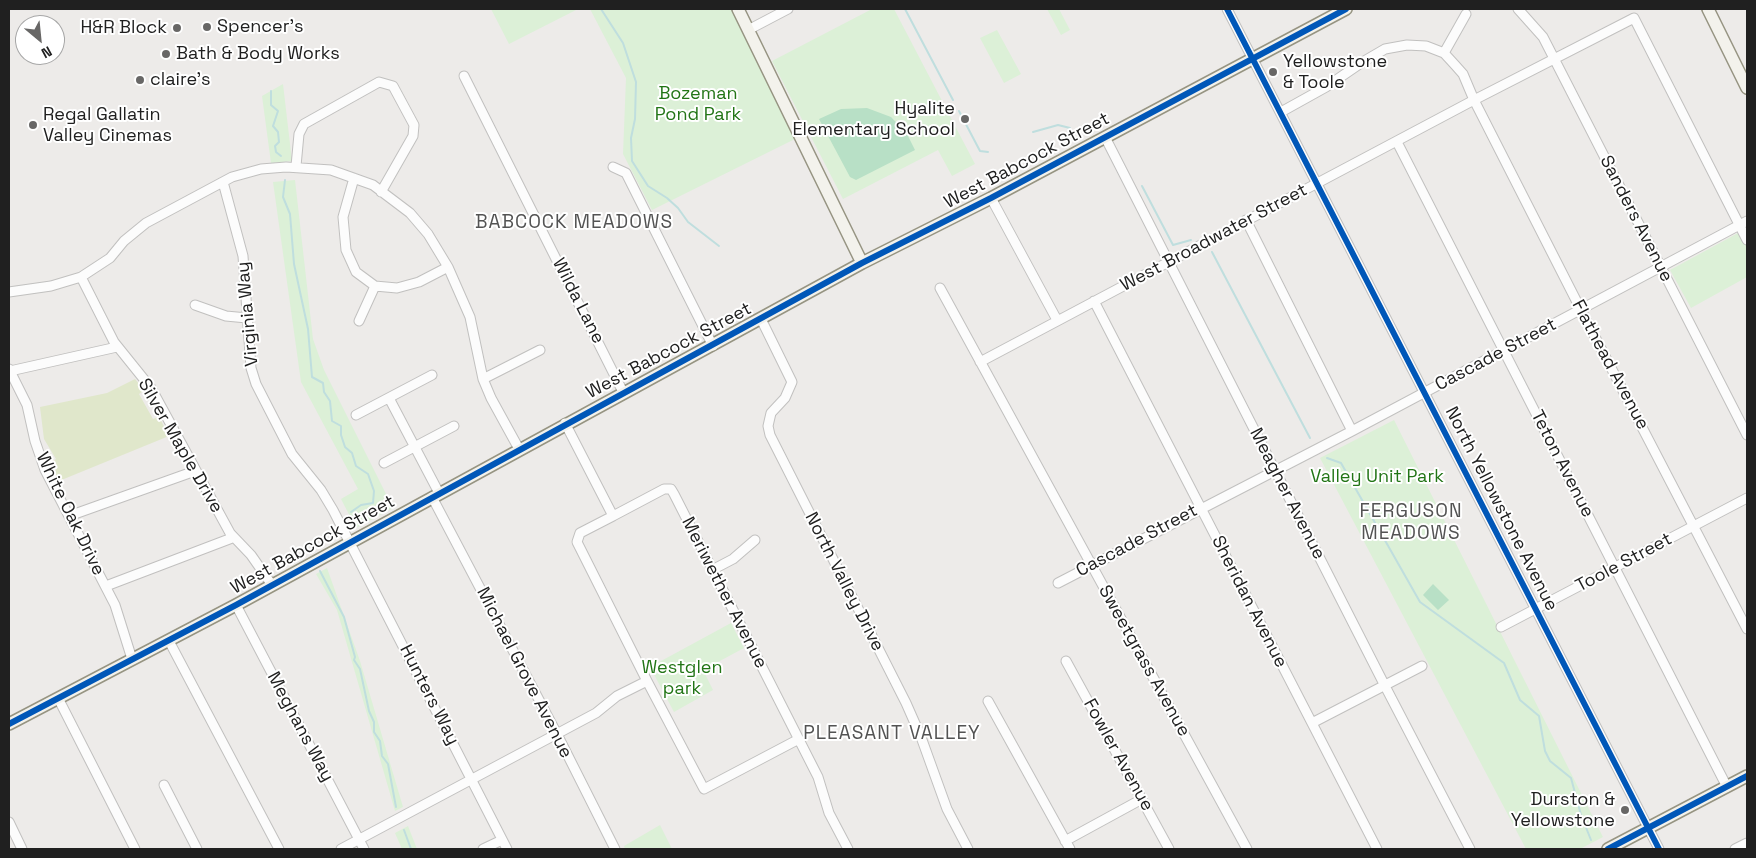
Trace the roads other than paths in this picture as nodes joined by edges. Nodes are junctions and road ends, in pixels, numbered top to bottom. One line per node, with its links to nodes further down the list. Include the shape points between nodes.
1 (738, 9): 8 (street)
2 (788, 9): 8 (street)
3 (1228, 9): 10 (street, North Yellowstone Avenue)
4 (1518, 9): 11 (street, Sanders Avenue, via 1543,37)
5 (1708, 9): 13 (street)
6 (1342, 10): 10 (street, West Babcock Street)
7 (1466, 14): 9 (street)
8 (748, 30): 29 (street)
9 (1444, 54): 14 (street, Flathead Avenue, via 1463,74); 15 (street, via 1426,46 1385,49 1326,88)
10 (1253, 58): 15 (street, North Yellowstone Avenue); 16 (street, West Babcock Street)
11 (1554, 60): 14 (street, West Broadwater Street); 26 (street, West Broadwater Street, via 1634,18); 31 (street, Sanders Avenue)
12 (464, 76): 51 (street, Wilda Lane)
13 (1747, 88)
14 (1474, 100): 17 (street, West Broadwater Street); 38 (street, Flathead Avenue)
15 (1281, 112): 22 (street, North Yellowstone Avenue)
16 (1105, 137): 24 (street, West Babcock Street); 28 (street, Meagher Avenue)
17 (1397, 142): 22 (street, West Broadwater Street); 46 (street, Teton Avenue)
18 (296, 166): 20 (street, via 331,170); 21 (street, via 261,168); 23 (street, via 299,134 304,124 379,82 386,84 392,86 414,125 413,136)
19 (613, 167): 43 (street, via 626,173)
20 (354, 178): 23 (street); 33 (street, via 343,217 346,250 356,272)
21 (223, 182): 32 (street, via 146,223 110,258); 39 (street, Virginia Way, via 242,256)
22 (1317, 183): 25 (street, West Broadwater Street); 52 (street, North Yellowstone Avenue)
23 (381, 192): 30 (street, via 410,213 428,234)
24 (992, 198): 29 (street, West Babcock Street); 42 (street)
25 (1246, 220): 28 (street, West Broadwater Street); 57 (street)
26 (1743, 223): 27 (street); 31 (street, Cascade Street)
27 (1747, 240)
28 (1168, 261): 36 (street, West Broadwater Street); 63 (street, Meagher Avenue)
29 (862, 263): 40 (street, West Babcock Street)
30 (448, 267): 33 (street, via 407,286); 50 (street, via 470,317)
31 (1661, 268): 38 (street, Cascade Street); 58 (street, Sanders Avenue)
32 (81, 277): 35 (street, via 64,284); 44 (street, Silver Maple Drive)
33 (375, 286): 41 (street)
34 (940, 288): 47 (street, Sweetgrass Avenue)
35 (9, 292)
36 (1094, 301): 42 (street, West Broadwater Street); 66 (street, Sheridan Avenue)
37 (195, 305): 39 (street, via 226,316)
38 (1581, 310): 46 (street, Cascade Street); 69 (street, Flathead Avenue)
39 (247, 318): 72 (street, Virginia Way, via 251,368 256,384 292,454 322,490)
40 (761, 319): 43 (street, West Babcock Street); 116 (street, North Valley Drive, via 792,382 785,398 771,413 770,436 906,703 947,809)
41 (358, 320)
42 (1057, 320): 47 (street, West Broadwater Street)
43 (713, 346): 51 (street, West Babcock Street)
44 (117, 347): 48 (street); 62 (street, Silver Maple Drive, via 151,388)
45 (540, 350): 50 (street)
46 (1503, 351): 52 (street, Cascade Street); 74 (street, Teton Avenue)
47 (980, 362): 73 (street, Sweetgrass Avenue)
48 (9, 370): 67 (street, White Oak Drive, via 27,405 42,463)
49 (432, 375): 53 (street)
50 (483, 379): 60 (street, via 490,398)
51 (624, 392): 55 (street, West Babcock Street)
52 (1424, 393): 57 (street, Cascade Street); 80 (street, North Yellowstone Avenue)
53 (389, 398): 54 (street); 59 (street, Michael Grove Avenue)
54 (356, 415)
55 (566, 423): 60 (street, West Babcock Street); 68 (street)
56 (454, 426): 59 (street)
57 (1352, 431): 63 (street, Cascade Street)
58 (1747, 435)
59 (415, 447): 61 (street); 64 (street, Michael Grove Avenue)
60 (520, 449): 64 (street, West Babcock Street)
61 (384, 463)
62 (195, 470): 67 (street); 70 (street, Silver Maple Drive)
63 (1276, 471): 66 (street, Cascade Street); 88 (street, Meagher Avenue)
64 (435, 495): 72 (street, West Babcock Street); 93 (street, Michael Grove Avenue)
65 (1747, 498): 69 (street, Toole Street)
66 (1200, 508): 73 (street, Cascade Street); 91 (street, Sheridan Avenue)
67 (69, 516): 78 (street, White Oak Drive)
68 (613, 516): 75 (street, Meriwether Avenue, via 664,488 671,489); 87 (street, via 580,533 577,542)
69 (1695, 525): 74 (street, Toole Street); 82 (street, Flathead Avenue)
70 (232, 538): 77 (street, Silver Maple Drive, via 251,556); 78 (street)
71 (755, 540): 75 (street, via 733,559)
72 (350, 542): 77 (street, West Babcock Street); 96 (street, Hunters Way)
73 (1092, 565): 76 (street, Cascade Street); 118 (street, Sweetgrass Avenue)
74 (1615, 567): 80 (street, Toole Street); 98 (street, Teton Avenue)
75 (712, 570): 94 (street, Meriwether Avenue)
76 (1058, 583)
77 (272, 585): 79 (street, West Babcock Street)
78 (106, 586): 84 (street, White Oak Drive, via 123,625)
79 (236, 605): 83 (street, West Babcock Street); 102 (street, Meghans Way)
80 (1536, 610): 81 (street, Toole Street); 101 (street, North Yellowstone Avenue)
81 (1502, 627)
82 (1747, 629)
83 (169, 641): 84 (street, West Babcock Street); 109 (street)
84 (132, 659): 89 (street, West Babcock Street)
85 (1066, 661): 99 (street, Fowler Avenue)
86 (1422, 666): 88 (street)
87 (647, 681): 93 (street, via 616,696 596,713); 94 (street, via 704,789)
88 (1385, 686): 91 (street); 120 (street, Meagher Avenue)
89 (58, 698): 92 (street, West Babcock Street); 107 (street)
90 (988, 701): 105 (street)
91 (1312, 723): 119 (street, Sheridan Avenue)
92 (9, 724)
93 (557, 734): 96 (street); 114 (street, Michael Grove Avenue)
94 (799, 738): 115 (street, Meriwether Avenue, via 823,787 829,813)
95 (1747, 776): 98 (street)
96 (472, 779): 102 (street); 103 (street, Hunters Way)
97 (164, 785): 108 (street)
98 (1727, 786): 101 (street)
99 (1142, 799): 105 (street); 117 (street, Fowler Avenue)
100 (9, 822): 106 (street)
101 (1648, 828): 121 (street); 122 (street, North Yellowstone Avenue)
102 (359, 840): 110 (street); 111 (street, Meghans Way)
103 (502, 840): 112 (street); 113 (street, Hunters Way)
104 (1747, 843): 123 (street)
105 (1068, 845)
106 (22, 849)
107 (135, 849)
108 (197, 849)
109 (279, 849)
110 (342, 849)
111 (364, 849)
112 (483, 849)
113 (507, 849)
114 (615, 849)
115 (848, 849)
116 (968, 849)
117 (1170, 849)
118 (1247, 849)
119 (1377, 849)
120 (1470, 849)
121 (1608, 849)
122 (1659, 849)
123 (1735, 849)

